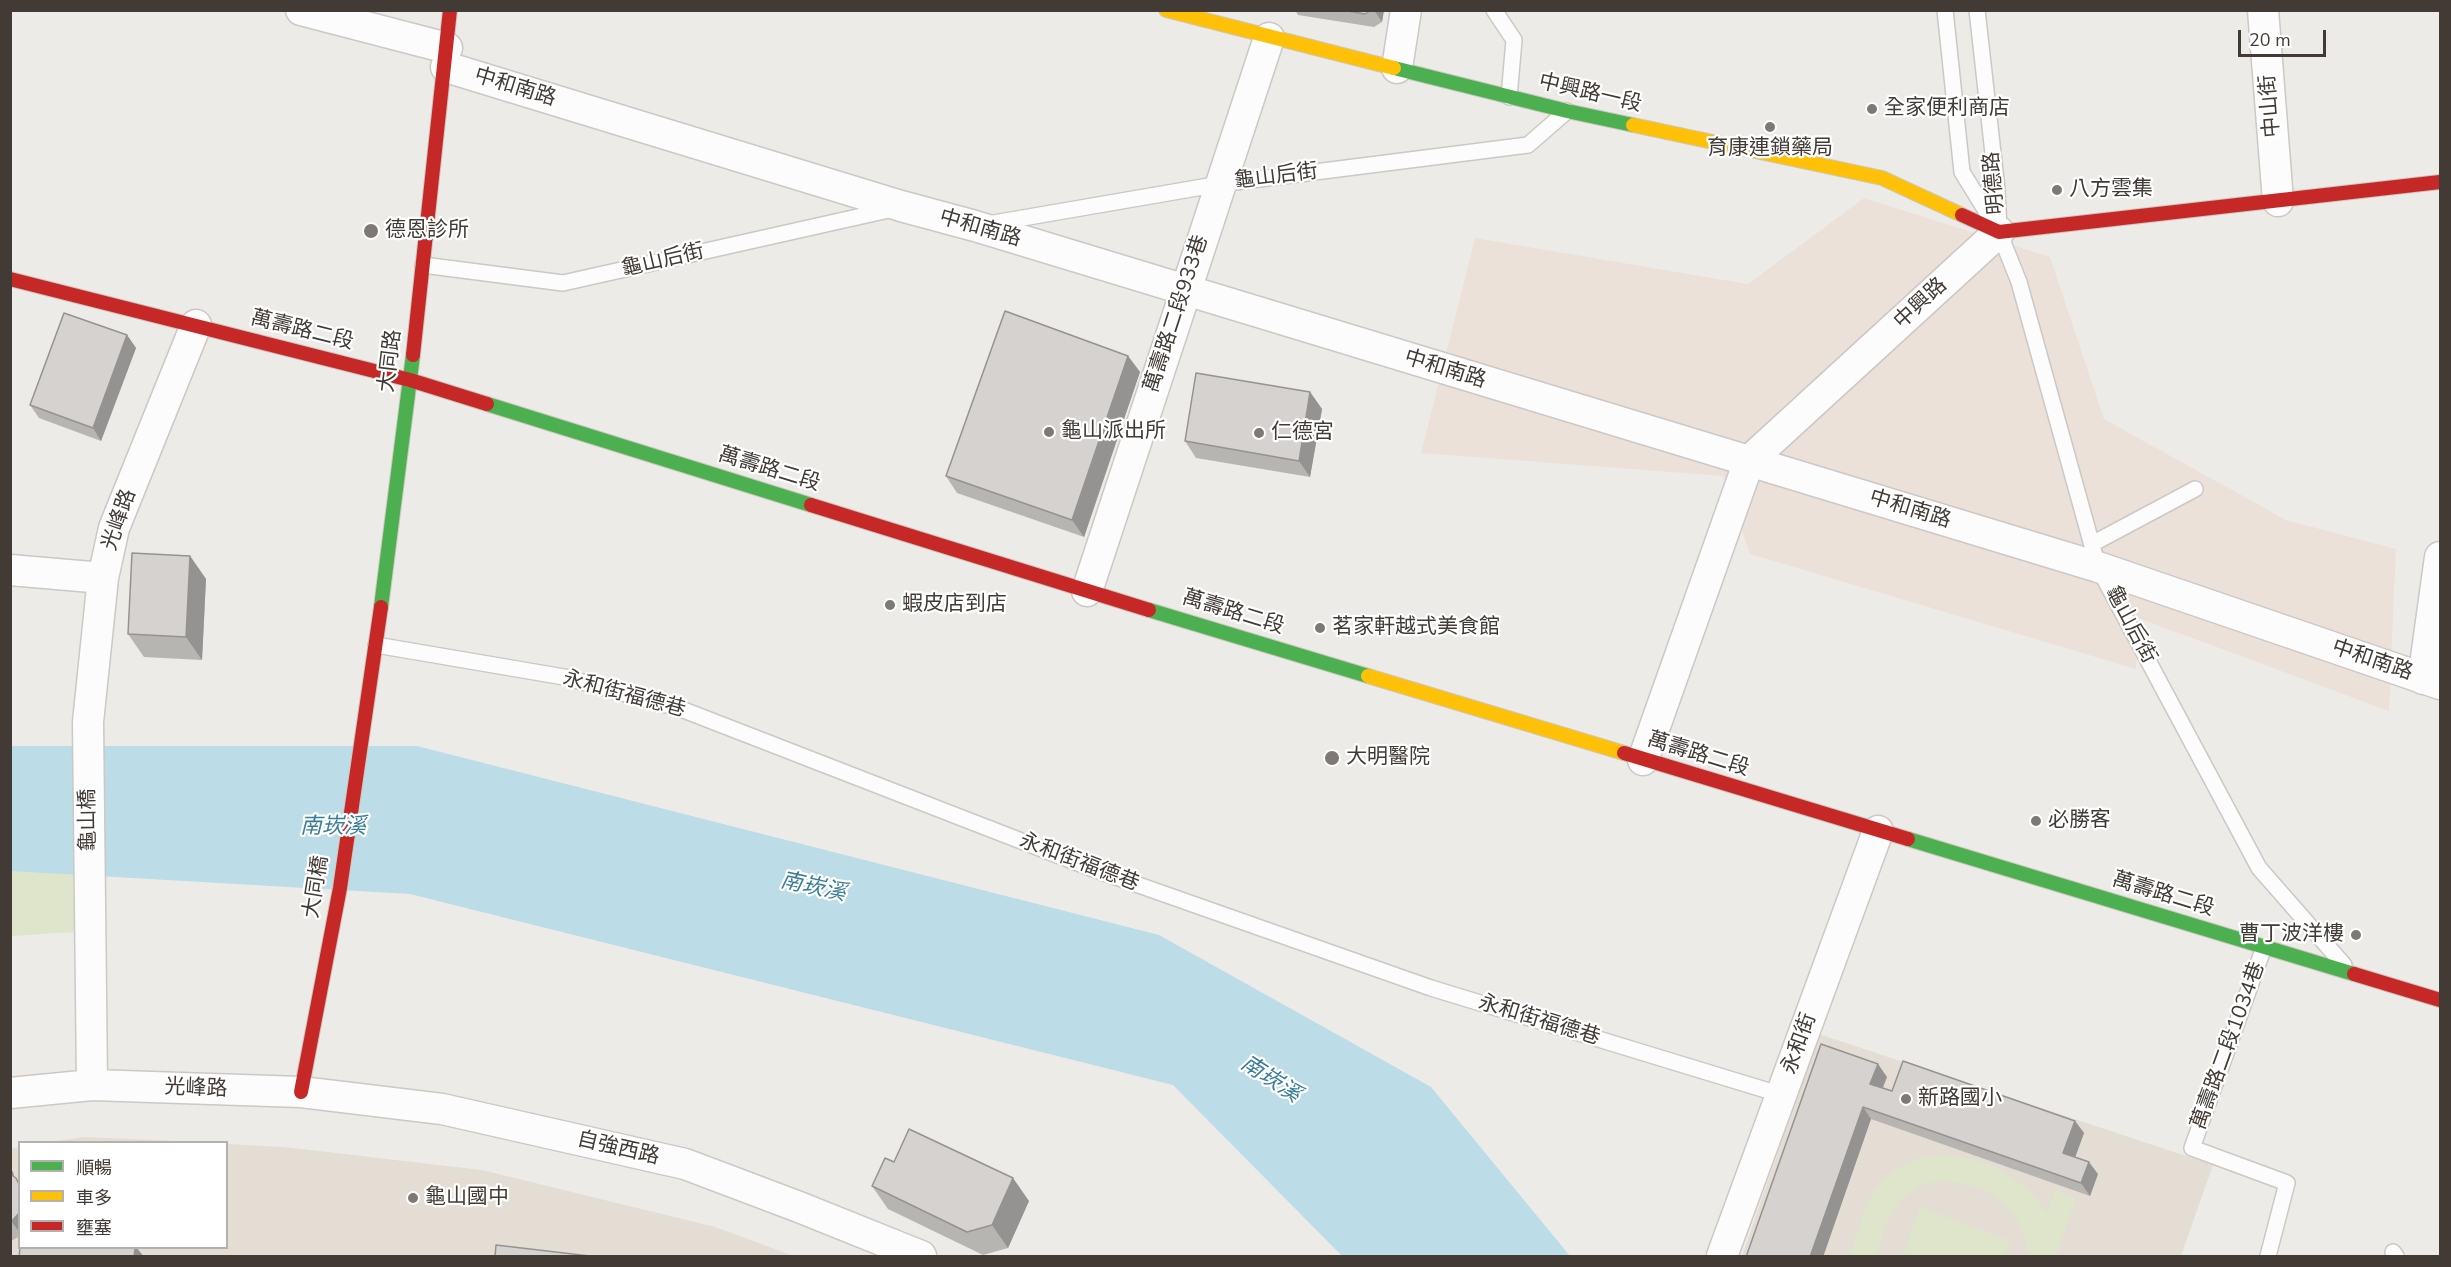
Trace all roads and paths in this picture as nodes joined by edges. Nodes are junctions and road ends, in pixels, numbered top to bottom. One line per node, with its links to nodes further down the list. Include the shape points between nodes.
1 (301, 10): 10 (street, 中和南路)
2 (450, 10): 10 (main road, 大同路)
3 (1166, 10): 9 (main road, 中興路一段)
4 (1406, 10): 11 (street)
5 (1494, 10): 12 (lane, via 1515,40)
6 (1945, 10): 19 (lane, 明德路, via 1962,172)
7 (1977, 10): 19 (lane, 明德路)
8 (2263, 10): 16 (street, 中山街)
9 (1269, 38): 11 (main road, 中興路一段); 15 (street, 萬壽路二段933巷)
10 (446, 57): 17 (street, 中和南路); 20 (main road, 大同路)
11 (1397, 68): 12 (main road, 中興路一段)
12 (1509, 96): 13 (main road, 中興路一段)
13 (1567, 111): 15 (lane, 龜山后街, via 1528,145); 19 (main road, 中興路一段, via 1882,178)
14 (2440, 182): 16 (main road)
15 (1220, 184): 18 (lane, 龜山后街); 22 (street, 萬壽路二段933巷)
16 (2278, 201): 19 (main road)
17 (901, 207): 18 (street, 中和南路); 20 (lane, 龜山后街, via 563,283)
18 (975, 226): 22 (street, 中和南路)
19 (1999, 232): 25 (street, 中興路); 27 (lane, 龜山后街, via 2019,282)
20 (423, 266): 24 (main road, 大同路)
21 (10, 279): 23 (main road, 萬壽路二段)
22 (1184, 291): 25 (street, 中和南路); 31 (street, 萬壽路二段933巷)
23 (196, 325): 24 (main road, 萬壽路二段); 30 (street, 光峰路, via 114,528)
24 (410, 380): 31 (main road, 萬壽路二段); 32 (main road, 大同路)
25 (1749, 461): 27 (street, 中和南路); 36 (street, 中興路)
26 (2194, 489): 27 (lane)
27 (2095, 555): 33 (street, 中和南路); 39 (lane, 龜山后街, via 2259,868)
28 (2440, 557): 33 (street)
29 (10, 570): 30 (street)
30 (103, 578): 35 (street, 光峰路)
31 (1087, 591): 36 (main road, 萬壽路二段)
32 (375, 645): 34 (main road, 大同路); 44 (lane, 永和街福德巷, via 564,677 681,709 1096,870 1431,988)
33 (2432, 681)
34 (366, 715): 42 (main road, 大同橋)
35 (88, 725): 41 (street, 龜山橋)
36 (1643, 760): 37 (main road, 萬壽路二段)
37 (1878, 831): 38 (main road, 萬壽路二段); 44 (street, 永和街)
38 (2264, 947): 39 (main road, 萬壽路二段); 47 (lane, 萬壽路二段1034巷, via 2192,1148 2287,1183)
39 (2351, 973): 40 (main road, 萬壽路二段)
40 (2440, 1000)
41 (92, 1085): 42 (street, 光峰路); 43 (street, 光峰路)
42 (301, 1092): 45 (street, 自強西路, via 442,1109 685,1164)
43 (10, 1093)
44 (1782, 1095): 46 (street, 永和街)
45 (921, 1257)
46 (1722, 1257)
47 (2268, 1257)

